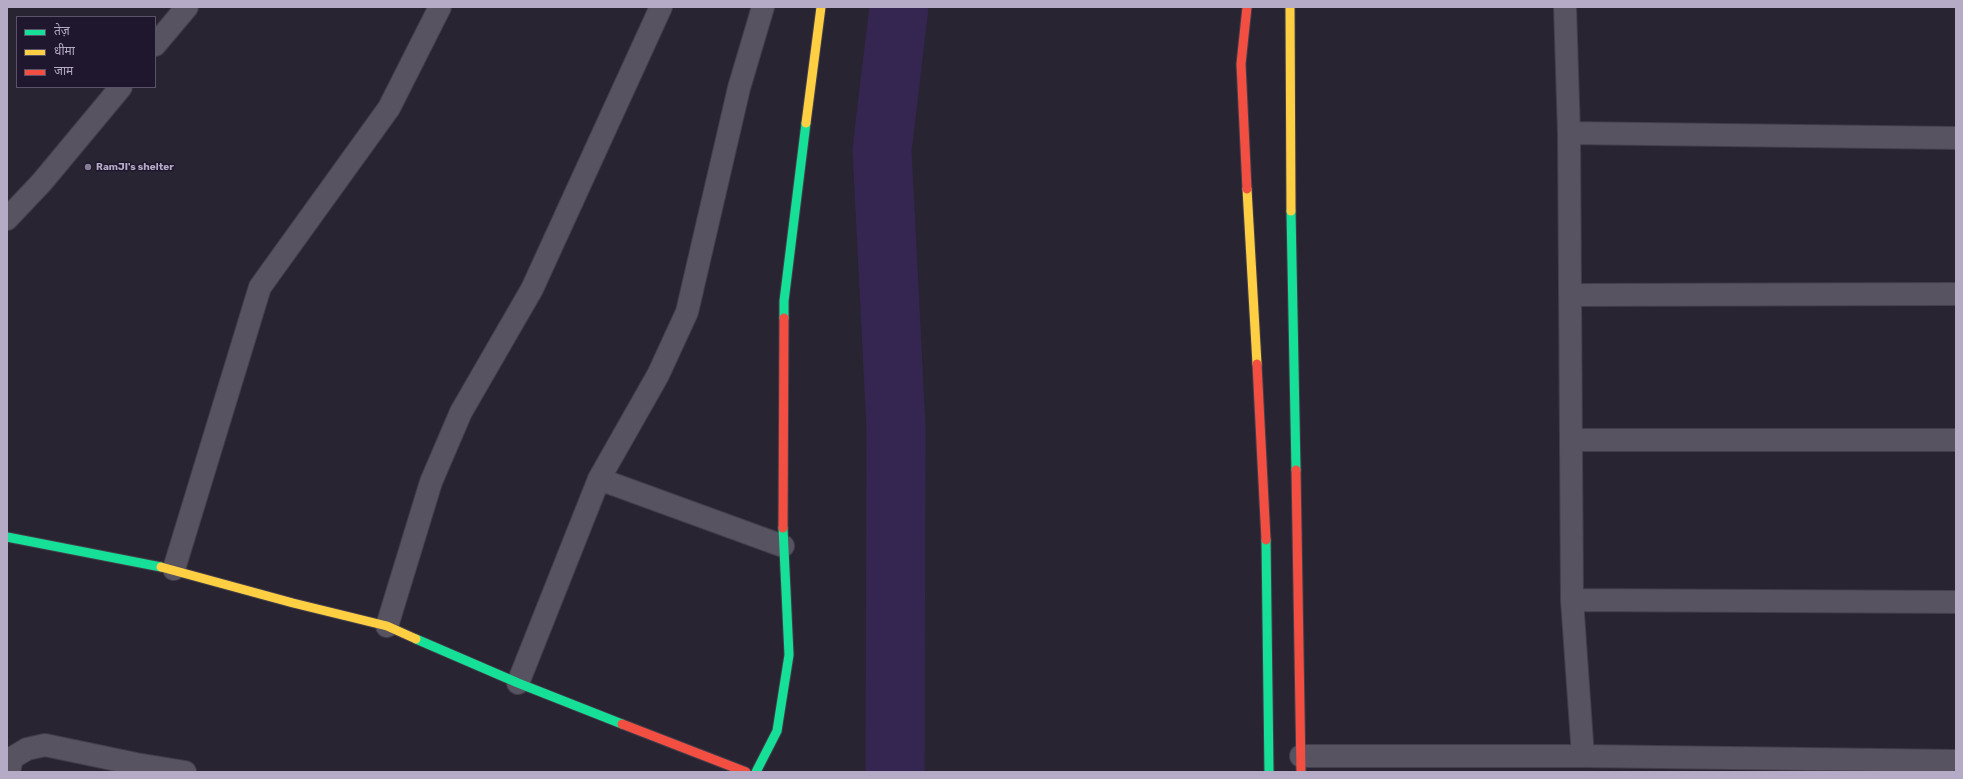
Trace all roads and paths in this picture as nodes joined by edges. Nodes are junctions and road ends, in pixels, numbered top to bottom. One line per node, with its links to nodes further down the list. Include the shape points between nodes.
1 (186, 7): 9 (street)
2 (440, 7): 21 (street, via 389,108 260,287)
3 (661, 7): 24 (street, via 532,289 461,412 431,482)
4 (763, 7): 18 (street, via 739,88 687,312 658,375)
5 (821, 7): 20 (street, via 784,301)
6 (1246, 7): 33 (street, via 1242,64 1267,565)
7 (1290, 7): 28 (street, via 1291,238)
8 (1564, 7): 11 (street)
9 (156, 44)
10 (119, 88): 13 (street, via 42,182)
11 (1569, 133): 12 (street); 15 (street)
12 (1956, 138)
13 (7, 219)
14 (1956, 294): 15 (street)
15 (1570, 295): 16 (street)
16 (1570, 440): 17 (street); 22 (street)
17 (1956, 440)
18 (599, 479): 20 (street); 25 (street)
19 (7, 537): 21 (street)
20 (783, 546): 32 (street, via 789,655 777,732)
21 (174, 569): 24 (street, via 293,603)
22 (1572, 600): 23 (street); 26 (street)
23 (1956, 602)
24 (387, 626): 25 (street)
25 (518, 683): 31 (street)
26 (1583, 756): 27 (street); 28 (street)
27 (1956, 761)
28 (1301, 764)
29 (9, 772): 30 (street, via 12,758 26,749 46,744)
30 (184, 772)
31 (746, 772)
32 (756, 772)
33 (1269, 772)

